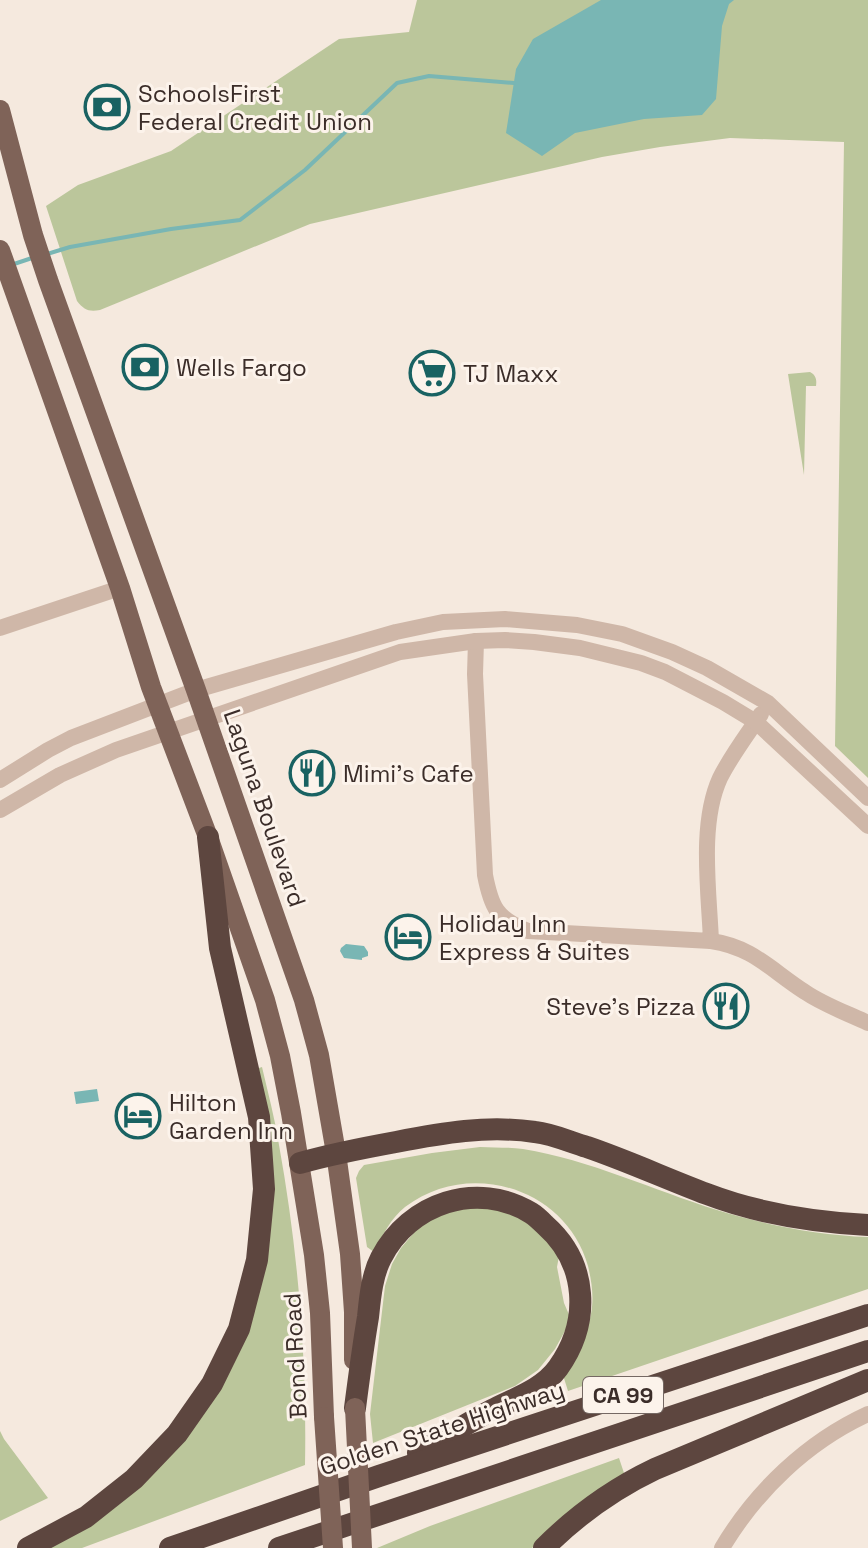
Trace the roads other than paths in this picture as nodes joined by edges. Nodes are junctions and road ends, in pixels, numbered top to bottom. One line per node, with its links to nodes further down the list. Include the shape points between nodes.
1 (0, 110): 6 (main road, Laguna Boulevard, via 48,280)
2 (0, 250): 3 (main road)
3 (120, 588): 4 (street); 8 (main road)
4 (0, 628)
5 (476, 641): 9 (street, via 400,652); 10 (street, via 580,648 641,663); 17 (street, via 484,862 495,909 528,931)
6 (196, 690): 7 (street, via 396,632 443,622 505,619 622,634 684,657); 8 (street); 9 (main road, Laguna Boulevard)
7 (768, 703): 10 (street); 13 (street)
8 (157, 705): 11 (main road); 12 (street, via 71,738)
9 (207, 720): 11 (street); 19 (main road, Laguna Boulevard, via 304,1000)
10 (756, 722): 15 (street); 17 (street, via 720,780 708,822)
11 (167, 733): 14 (street, via 74,769); 16 (main road)
12 (0, 780)
13 (868, 798)
14 (0, 810)
15 (868, 826)
16 (208, 837): 20 (main road, via 265,1000); 29 (highway, via 220,948 259,1117 264,1189 257,1260 239,1329 212,1384 177,1434 134,1479 86,1517)
17 (711, 941): 18 (street, via 756,956 809,995)
18 (868, 1023)
19 (336, 1153): 20 (highway); 21 (highway, via 477,1129 538,1132 748,1208); 25 (main road, Laguna Boulevard, via 350,1254)
20 (300, 1163): 32 (main road, Bond Road, bridge, via 320,1313)
21 (868, 1225)
22 (868, 1315): 27 (highway, Golden State Highway / CA 99)
23 (868, 1351): 28 (highway, CA 99)
24 (868, 1380): 34 (highway, via 628,1482)
25 (355, 1408): 27 (highway, via 371,1294 380,1259 400,1229 429,1208 463,1198 499,1199 532,1213 559,1237 576,1268 581,1304 575,1339 556,1370 529,1393); 33 (main road, Laguna Boulevard, bridge)
26 (868, 1414): 35 (street, via 784,1470 753,1502)
27 (379, 1476): 30 (highway, Golden State Highway / CA 99)
28 (300, 1543): 31 (highway, CA 99)
29 (28, 1548)
30 (170, 1548)
31 (279, 1548)
32 (333, 1548)
33 (362, 1548)
34 (544, 1548)
35 (722, 1548)

